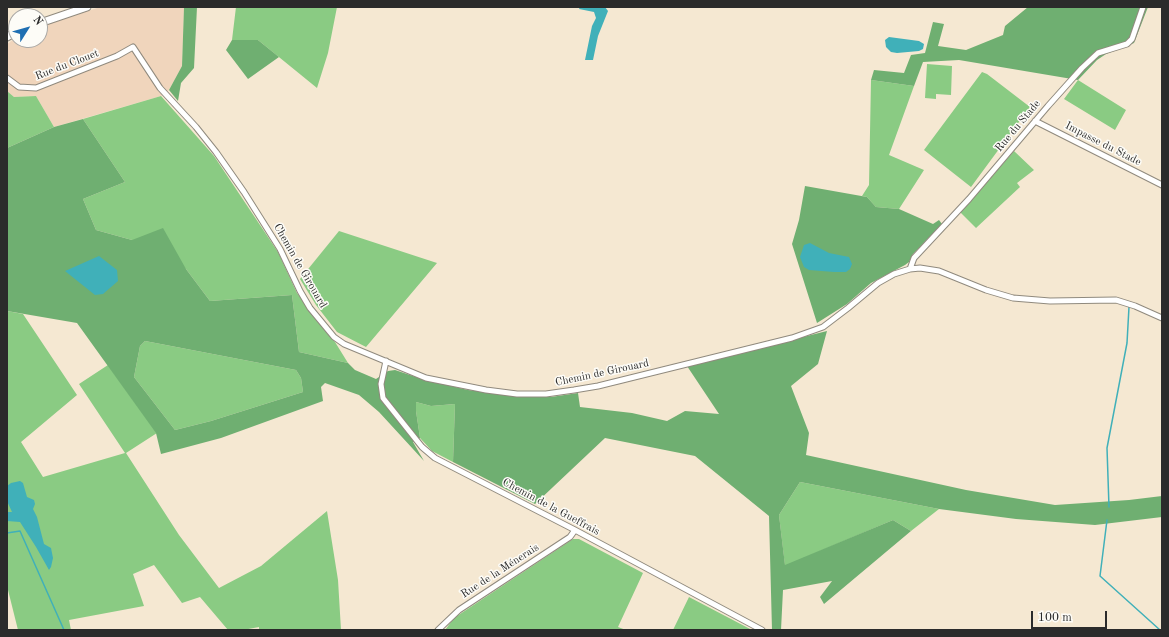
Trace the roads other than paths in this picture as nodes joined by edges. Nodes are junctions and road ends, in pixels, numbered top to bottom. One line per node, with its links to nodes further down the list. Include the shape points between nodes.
1 (88, 7): 3 (main road)
2 (1144, 7): 6 (street, Rue du Stade, via 1132,39 1127,44 1098,53)
3 (48, 20)
4 (134, 47): 5 (street, Rue du Clouet, via 36,88 20,87); 10 (street, Chemin de Girouard, via 160,88 196,127 244,192 280,249 310,308 326,328 344,344)
5 (7, 78)
6 (1036, 121): 7 (street, Impasse du Stade); 8 (street, Rue du Stade, via 914,258)
7 (1162, 185)
8 (910, 269): 9 (street, Chemin de Girouard, via 939,270 1013,298 1041,301 1116,300); 10 (street, Chemin de Girouard, via 878,283 836,318 815,330 598,386 546,394 517,394 426,378)
9 (1162, 318)
10 (386, 361): 11 (street, Chemin de la Gueffrais, via 380,384 383,398 422,447 435,458)
11 (575, 530): 12 (street, Rue de la Ménerais, via 570,537 459,610); 13 (street, Chemin de la Gueffrais)
12 (438, 630)
13 (762, 630)

